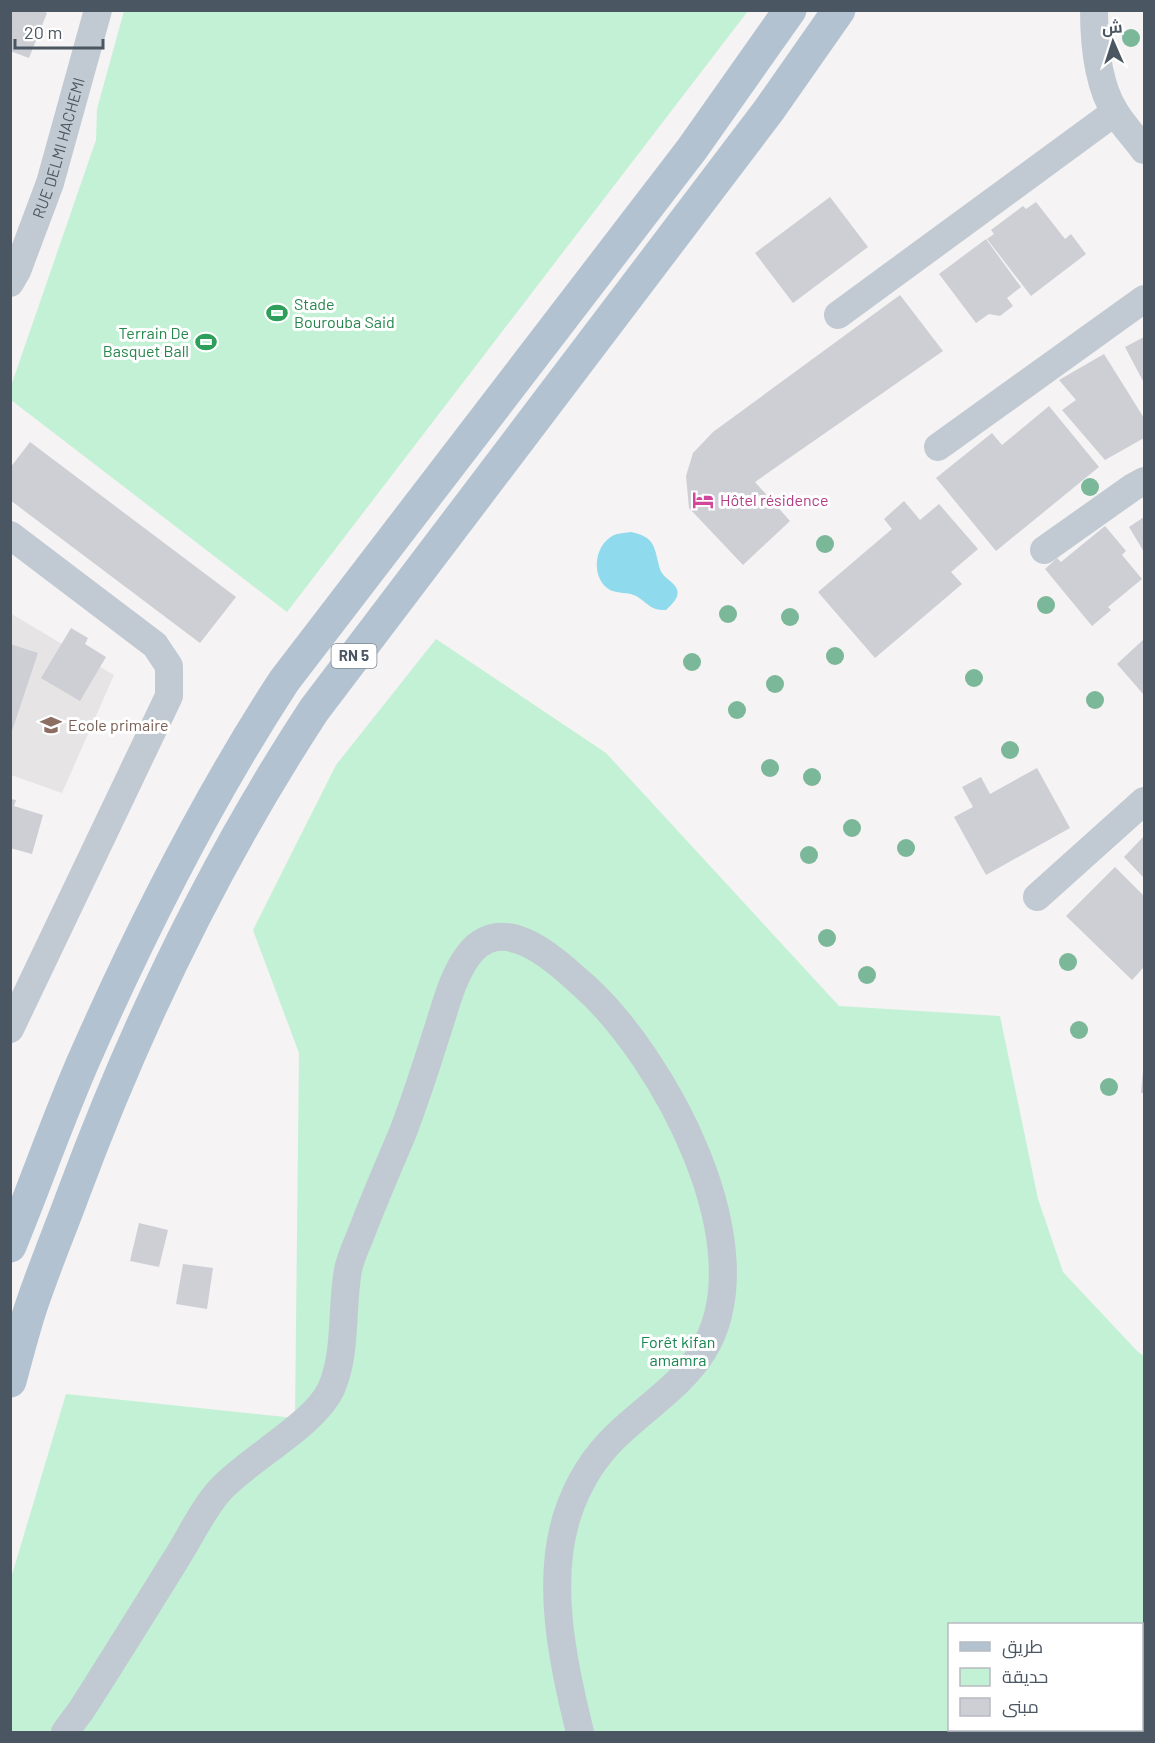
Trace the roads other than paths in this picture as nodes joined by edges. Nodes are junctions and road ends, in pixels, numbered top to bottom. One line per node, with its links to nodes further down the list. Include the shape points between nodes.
1 (98, 10): 7 (street, RUE DELMI HACHEMI, via 50,183)
2 (790, 10): 17 (main road, RN 5, via 692,149 284,681 254,728 129,961 85,1058)
3 (839, 10): 18 (main road, RN 5, via 762,119 314,710 282,759 192,920 109,1100 31,1306)
4 (1094, 10): 5 (street, via 1102,82)
5 (1115, 111): 6 (street); 9 (street)
6 (1144, 150)
7 (10, 283)
8 (1144, 299): 10 (street)
9 (837, 315)
10 (938, 447)
11 (1144, 481): 13 (street)
12 (10, 535): 16 (street, via 155,645 169,666 169,696)
13 (1044, 550)
14 (1144, 801): 15 (street)
15 (1037, 897)
16 (10, 1029)
17 (10, 1246)
18 (10, 1381)
19 (65, 1732): 20 (street, via 219,1491 310,1417 330,1393 338,1364 349,1266 404,1128 450,992 464,961 478,944 499,936 527,942 555,960 600,1000 637,1046 670,1099 696,1155 720,1226 724,1284 717,1324 702,1354 676,1384 616,1436 588,1467 568,1513 557,1562 559,1608 566,1677)
20 (580, 1732)

